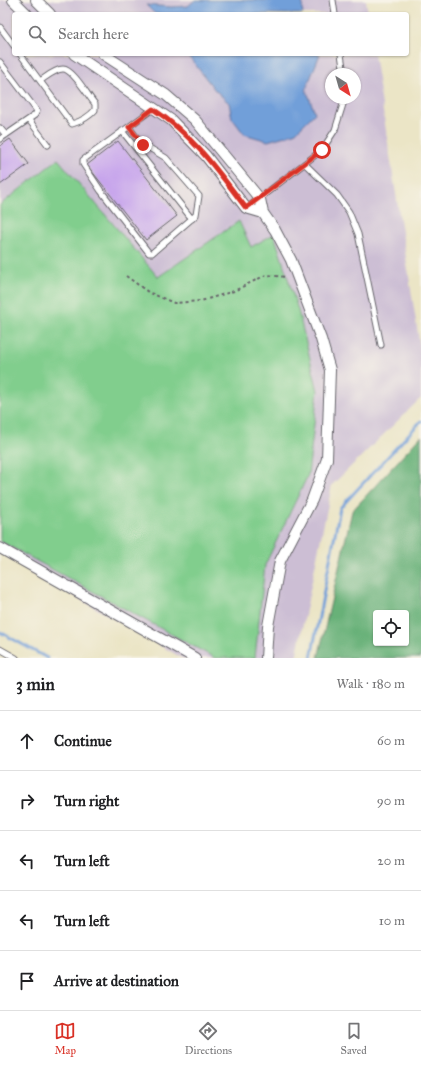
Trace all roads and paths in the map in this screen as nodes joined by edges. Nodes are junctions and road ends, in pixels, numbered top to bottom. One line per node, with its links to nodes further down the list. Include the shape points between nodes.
1 (13, 0): 4 (street)
2 (36, 0): 5 (street)
3 (333, 0): 6 (lane)
4 (25, 12)
5 (48, 12)
6 (335, 12)
7 (0, 27): 8 (lane)
8 (12, 43)
9 (21, 56): 17 (lane)
10 (77, 56): 15 (street)
11 (98, 56): 15 (street)
12 (106, 56): 28 (street, via 166,95 195,120)
13 (341, 56): 16 (lane)
14 (0, 62): 20 (lane, via 38,111)
15 (90, 66): 19 (street)
16 (343, 68)
17 (40, 81): 17 (lane, via 72,124 82,121 96,110 95,104 71,71 63,69)
18 (343, 104): 27 (lane, via 335,130 322,150)
19 (153, 109): 21 (lane); 29 (street, via 171,120 206,156)
20 (29, 120): 24 (lane); 26 (lane)
21 (129, 127): 23 (lane); 31 (lane, via 141,143 166,158 199,196 196,215)
22 (0, 128): 24 (lane)
23 (122, 131): 31 (lane); 31 (lane, via 83,160 101,191 150,253)
24 (6, 135): 25 (lane)
25 (0, 139)
26 (48, 145)
27 (305, 164): 28 (lane); 34 (lane, via 337,195 349,212 358,234)
28 (260, 199): 29 (lane); 30 (street)
29 (246, 208): 30 (street)
30 (263, 213): 33 (street, via 276,230)
31 (192, 219)
32 (126, 276): 33 (path, via 148,292 174,303 201,301 234,291 266,275)
33 (298, 278): 39 (street, via 330,370 327,459 312,500 280,561 268,626)
34 (381, 345)
35 (0, 548): 38 (street)
36 (0, 649): 37 (lane)
37 (16, 658)
38 (195, 658)
39 (266, 658)

